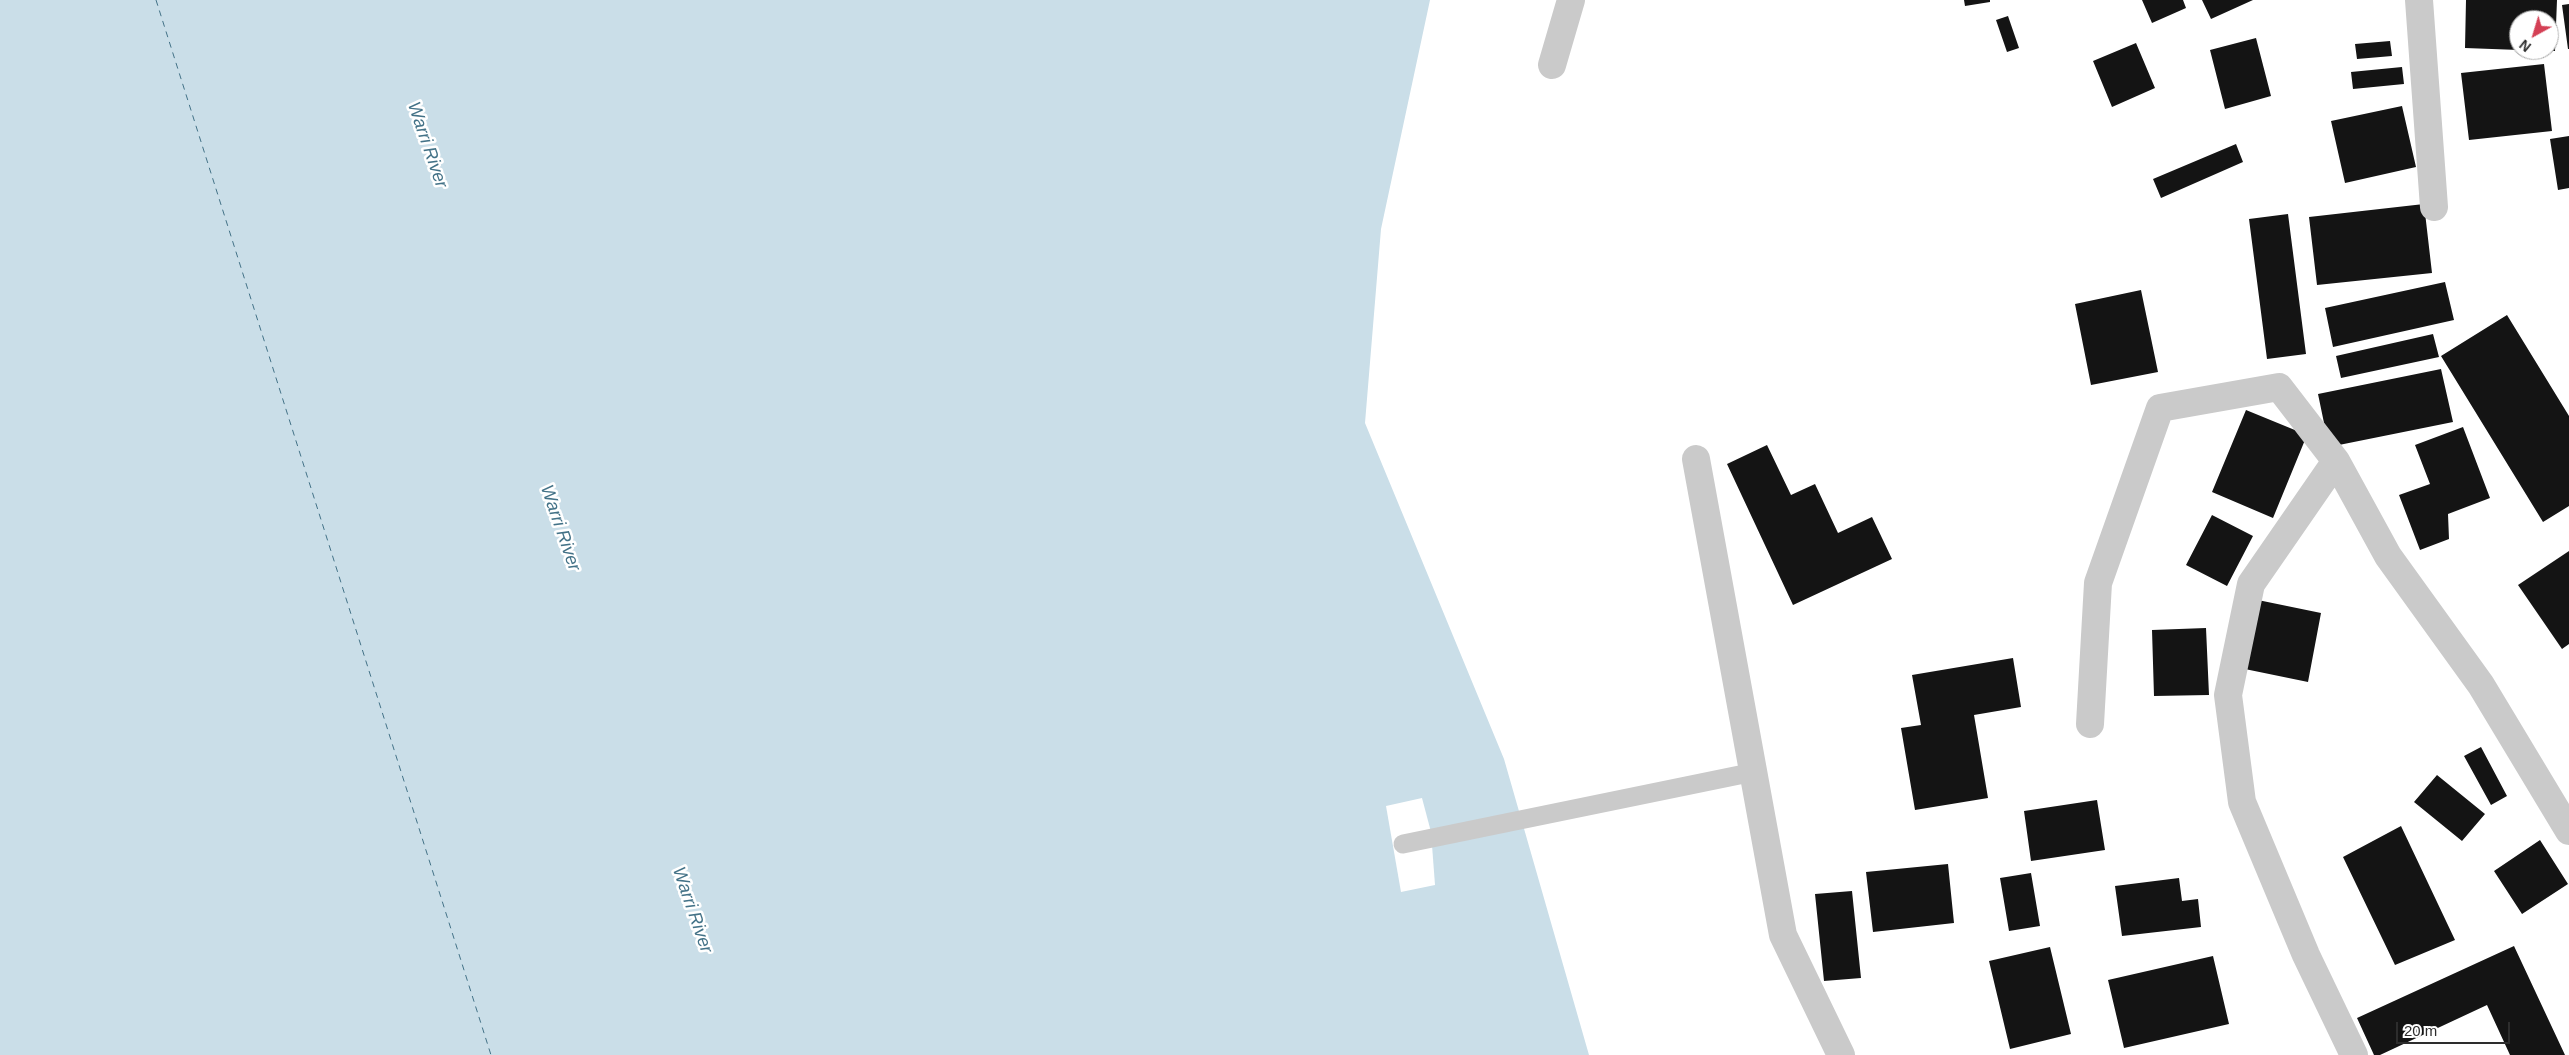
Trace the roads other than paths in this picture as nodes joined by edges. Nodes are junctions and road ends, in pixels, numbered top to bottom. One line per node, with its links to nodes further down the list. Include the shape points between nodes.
1 (1572, 0): 3 (street)
2 (2419, 0): 4 (street)
3 (1552, 65)
4 (2434, 207)
5 (1696, 459): 8 (street)
6 (2336, 460): 7 (street, via 2279,387 2160,408 2098,584); 9 (street, via 2388,556 2481,686); 12 (street, via 2251,584 2228,695 2242,802 2306,955)
7 (2090, 724)
8 (1754, 772): 10 (lane); 11 (street, via 1783,935)
9 (2569, 831)
10 (1403, 844)
11 (1841, 1055)
12 (2354, 1055)

